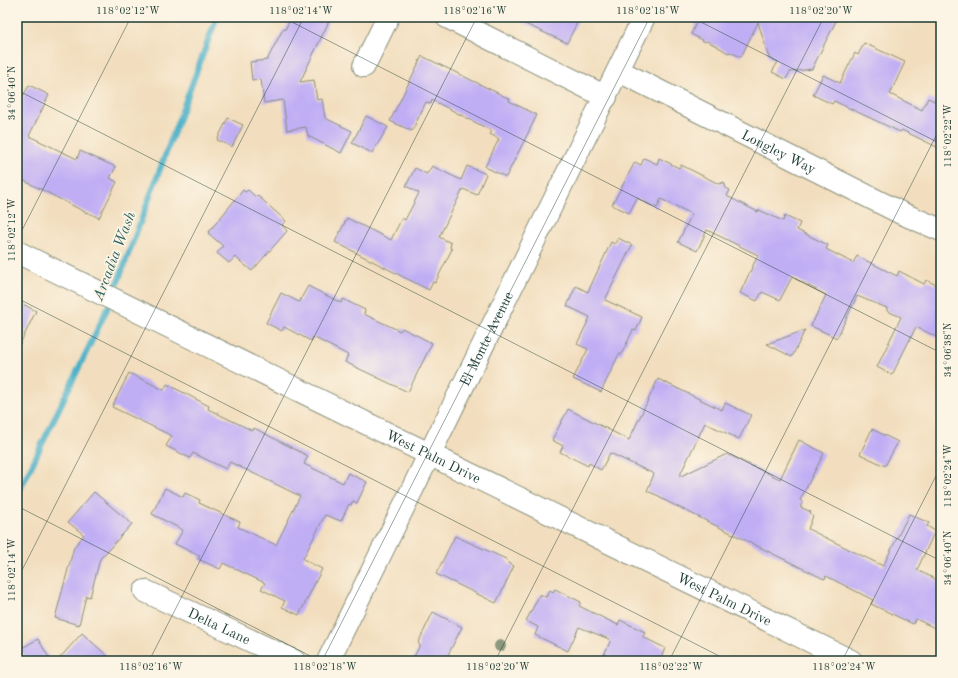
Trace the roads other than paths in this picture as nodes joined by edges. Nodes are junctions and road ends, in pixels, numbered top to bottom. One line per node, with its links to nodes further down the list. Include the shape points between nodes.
1 (388, 17): 4 (street)
2 (448, 17): 6 (street)
3 (644, 17): 5 (street, El Monte Avenue)
4 (364, 66)
5 (619, 71): 6 (street, El Monte Avenue); 7 (street, Longley Way, via 901,213)
6 (606, 97): 9 (street, El Monte Avenue)
7 (941, 230)
8 (17, 252): 9 (street, West Palm Drive)
9 (430, 455): 12 (street, El Monte Avenue); 13 (street, West Palm Drive)
10 (145, 590): 11 (street, Delta Lane)
11 (294, 661)
12 (328, 661)
13 (851, 661)

